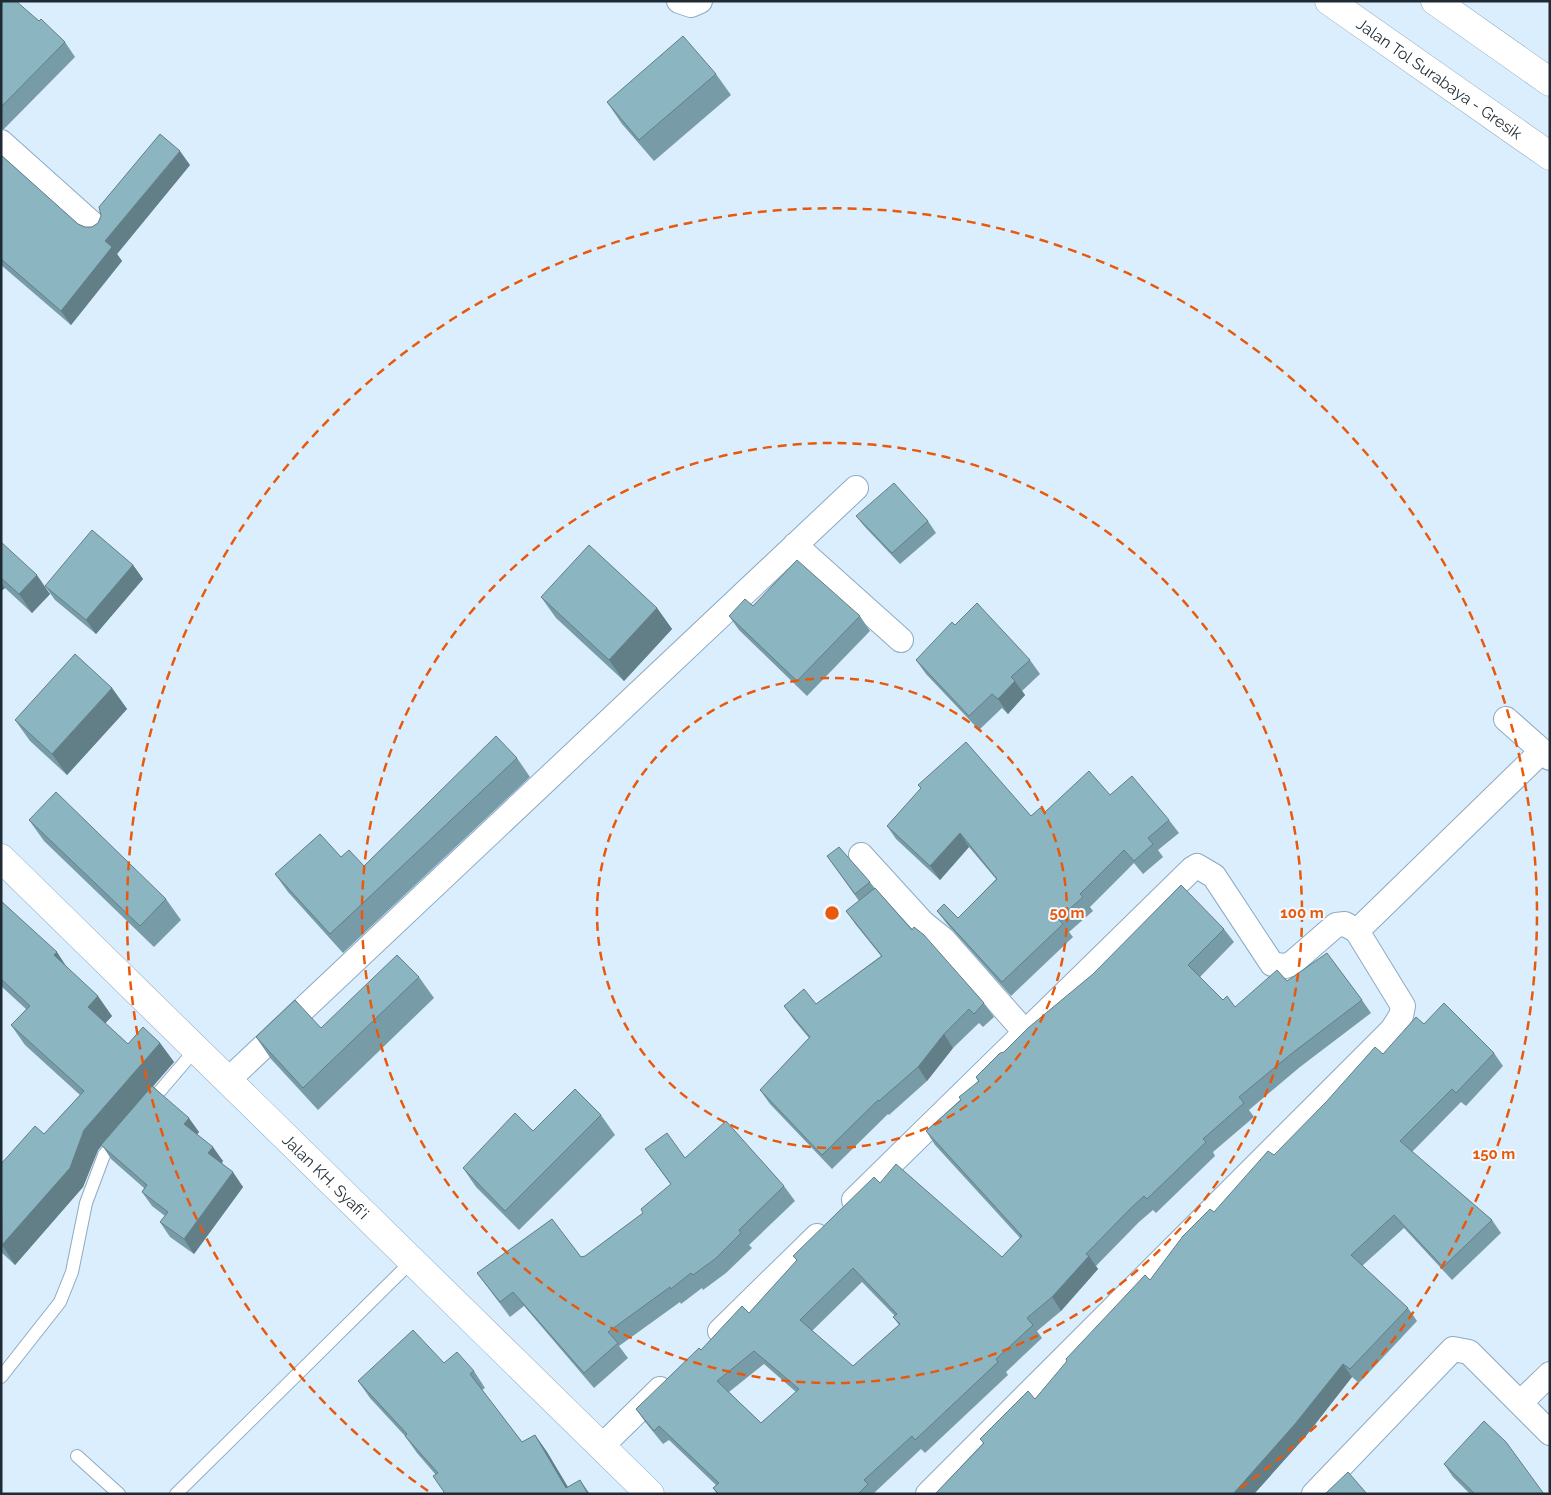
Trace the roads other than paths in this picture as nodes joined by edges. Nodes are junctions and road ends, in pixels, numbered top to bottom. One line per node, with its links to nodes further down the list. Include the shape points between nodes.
1 (679, 1): 2 (street, via 691,5)
2 (700, 1)
3 (1329, 1): 7 (main road, Jalan Tol Surabaya - Gresik)
4 (1435, 1): 5 (main road)
5 (1550, 82)
6 (1, 142): 8 (street)
7 (1550, 156)
8 (97, 228)
9 (856, 488): 10 (street)
10 (795, 545): 11 (street); 19 (street)
11 (901, 640)
12 (1506, 718): 13 (street)
13 (1546, 754): 16 (street)
14 (861, 855): 17 (street, via 923,923 943,939)
15 (1, 858): 18 (main road, Jalan KH. Syafi'i)
16 (1357, 931): 17 (street, via 1345,924 1336,925 1291,964 1275,966 1214,876 1197,866); 34 (street, via 1404,1006 1392,1030)
17 (1025, 1032): 23 (street)
18 (196, 1050): 19 (main road, Jalan KH. Syafi'i); 20 (lane)
19 (227, 1081): 22 (main road, Jalan KH. Syafi'i)
20 (136, 1118)
21 (123, 1133): 26 (lane, via 104,1155 86,1203 72,1272 60,1302)
22 (413, 1260): 29 (main road, Jalan KH. Syafi'i); 32 (lane)
23 (708, 1343)
24 (679, 1370): 29 (street)
25 (1550, 1374): 27 (street)
26 (1, 1377)
27 (1521, 1402): 28 (street); 35 (street, via 1469,1352 1453,1349)
28 (1550, 1433)
29 (602, 1446): 33 (main road, Jalan KH. Syafi'i)
30 (77, 1456): 31 (lane)
31 (119, 1494)
32 (176, 1494)
33 (650, 1494)
34 (928, 1494)
35 (1314, 1494)

